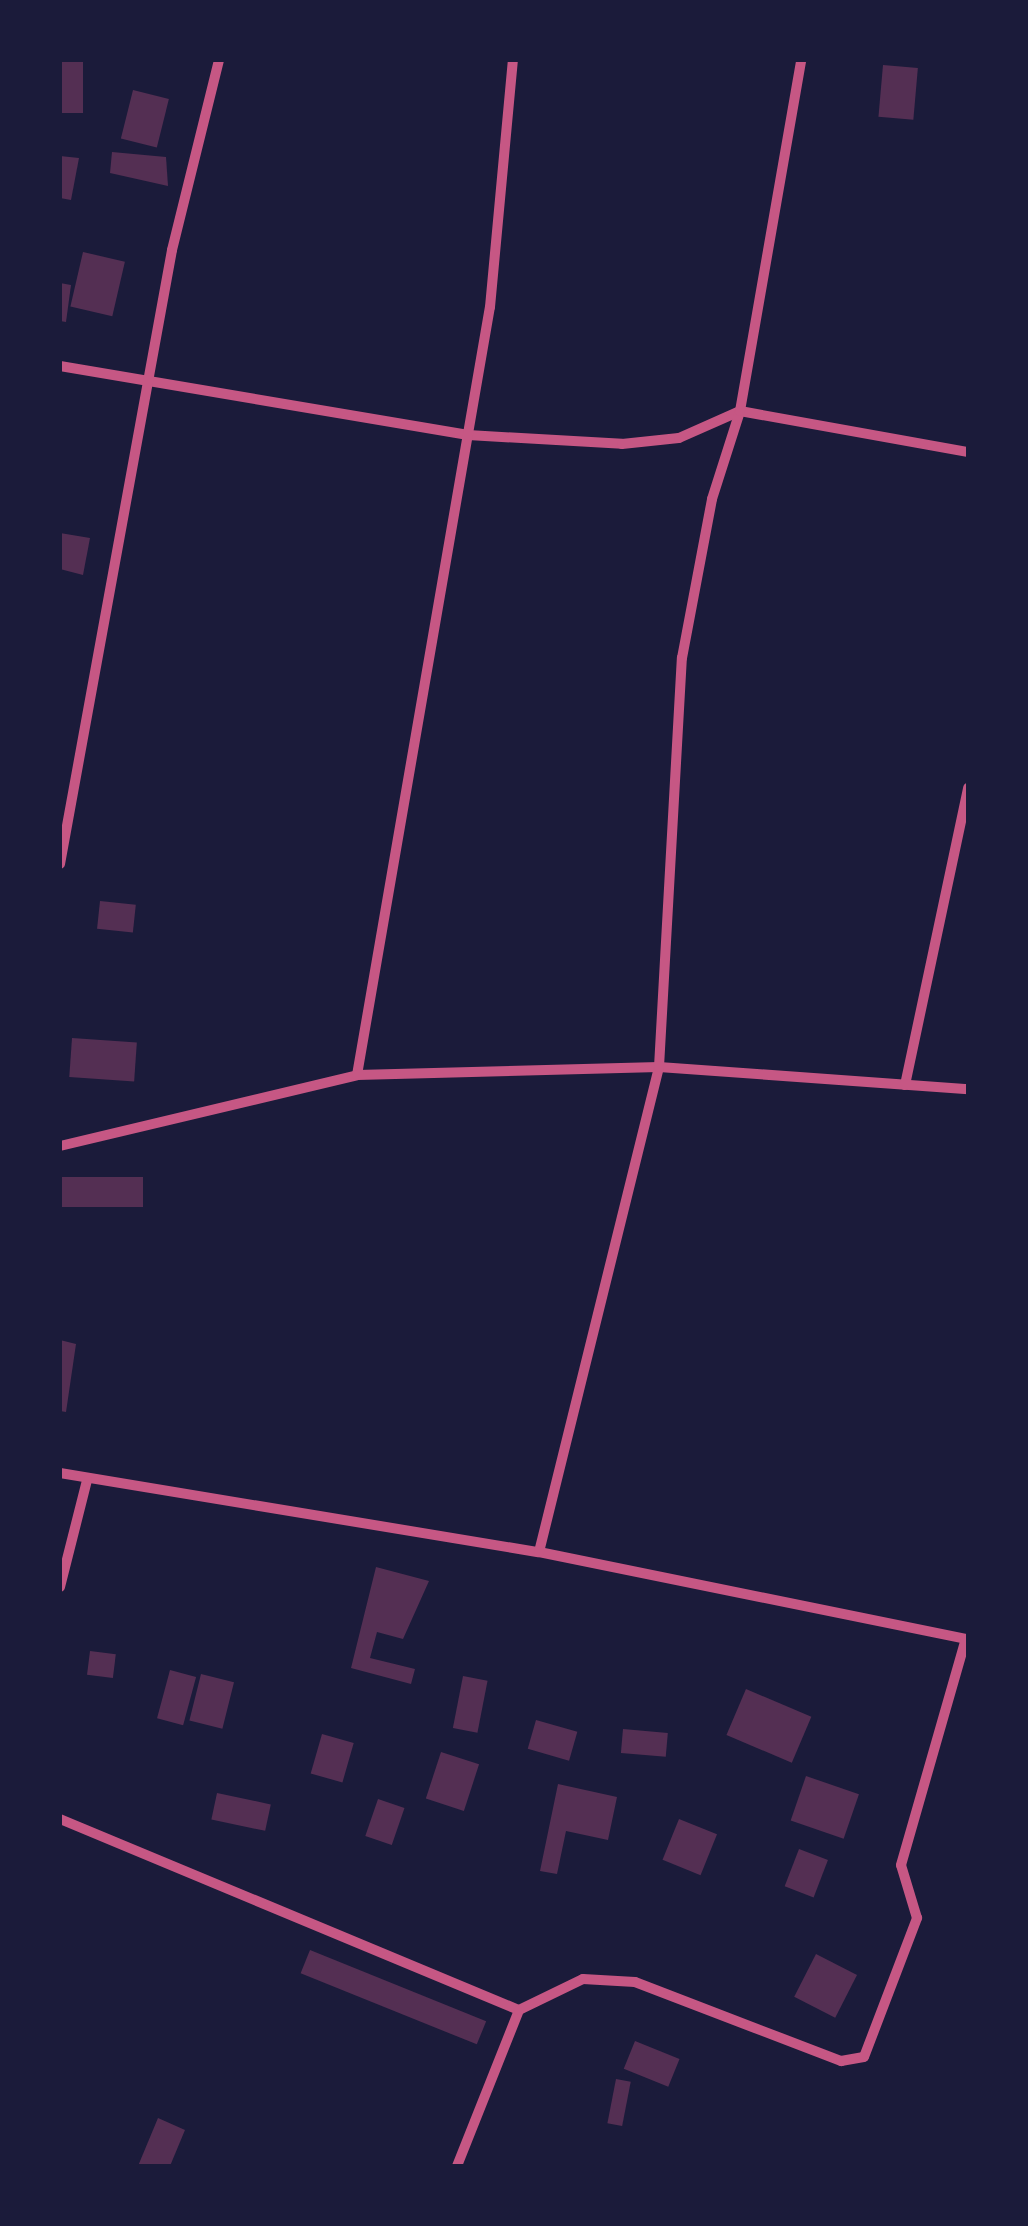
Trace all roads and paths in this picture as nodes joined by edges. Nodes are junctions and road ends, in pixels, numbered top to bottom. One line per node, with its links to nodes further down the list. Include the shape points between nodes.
1 (219, 60): 5 (street)
2 (512, 60): 7 (street, via 490,307)
3 (801, 60): 6 (street)
4 (60, 366): 5 (street)
5 (148, 380): 7 (street); 10 (street)
6 (740, 411): 7 (street, via 679,438 622,444); 8 (street); 11 (street, via 712,499 682,658)
7 (468, 436): 12 (street)
8 (968, 452)
9 (968, 788): 13 (street)
10 (60, 864)
11 (659, 1066): 12 (street); 13 (street); 18 (street)
12 (357, 1075): 15 (street)
13 (905, 1084): 14 (street)
14 (968, 1089)
15 (60, 1146)
16 (60, 1473): 17 (street)
17 (87, 1480): 18 (street); 19 (street)
18 (540, 1552): 20 (street)
19 (60, 1588)
20 (967, 1639): 22 (street, via 901,1865 918,1918 864,2057 840,2062 609,1977 582,1979)
21 (60, 1819): 22 (street)
22 (519, 2010): 23 (street)
23 (457, 2166)

